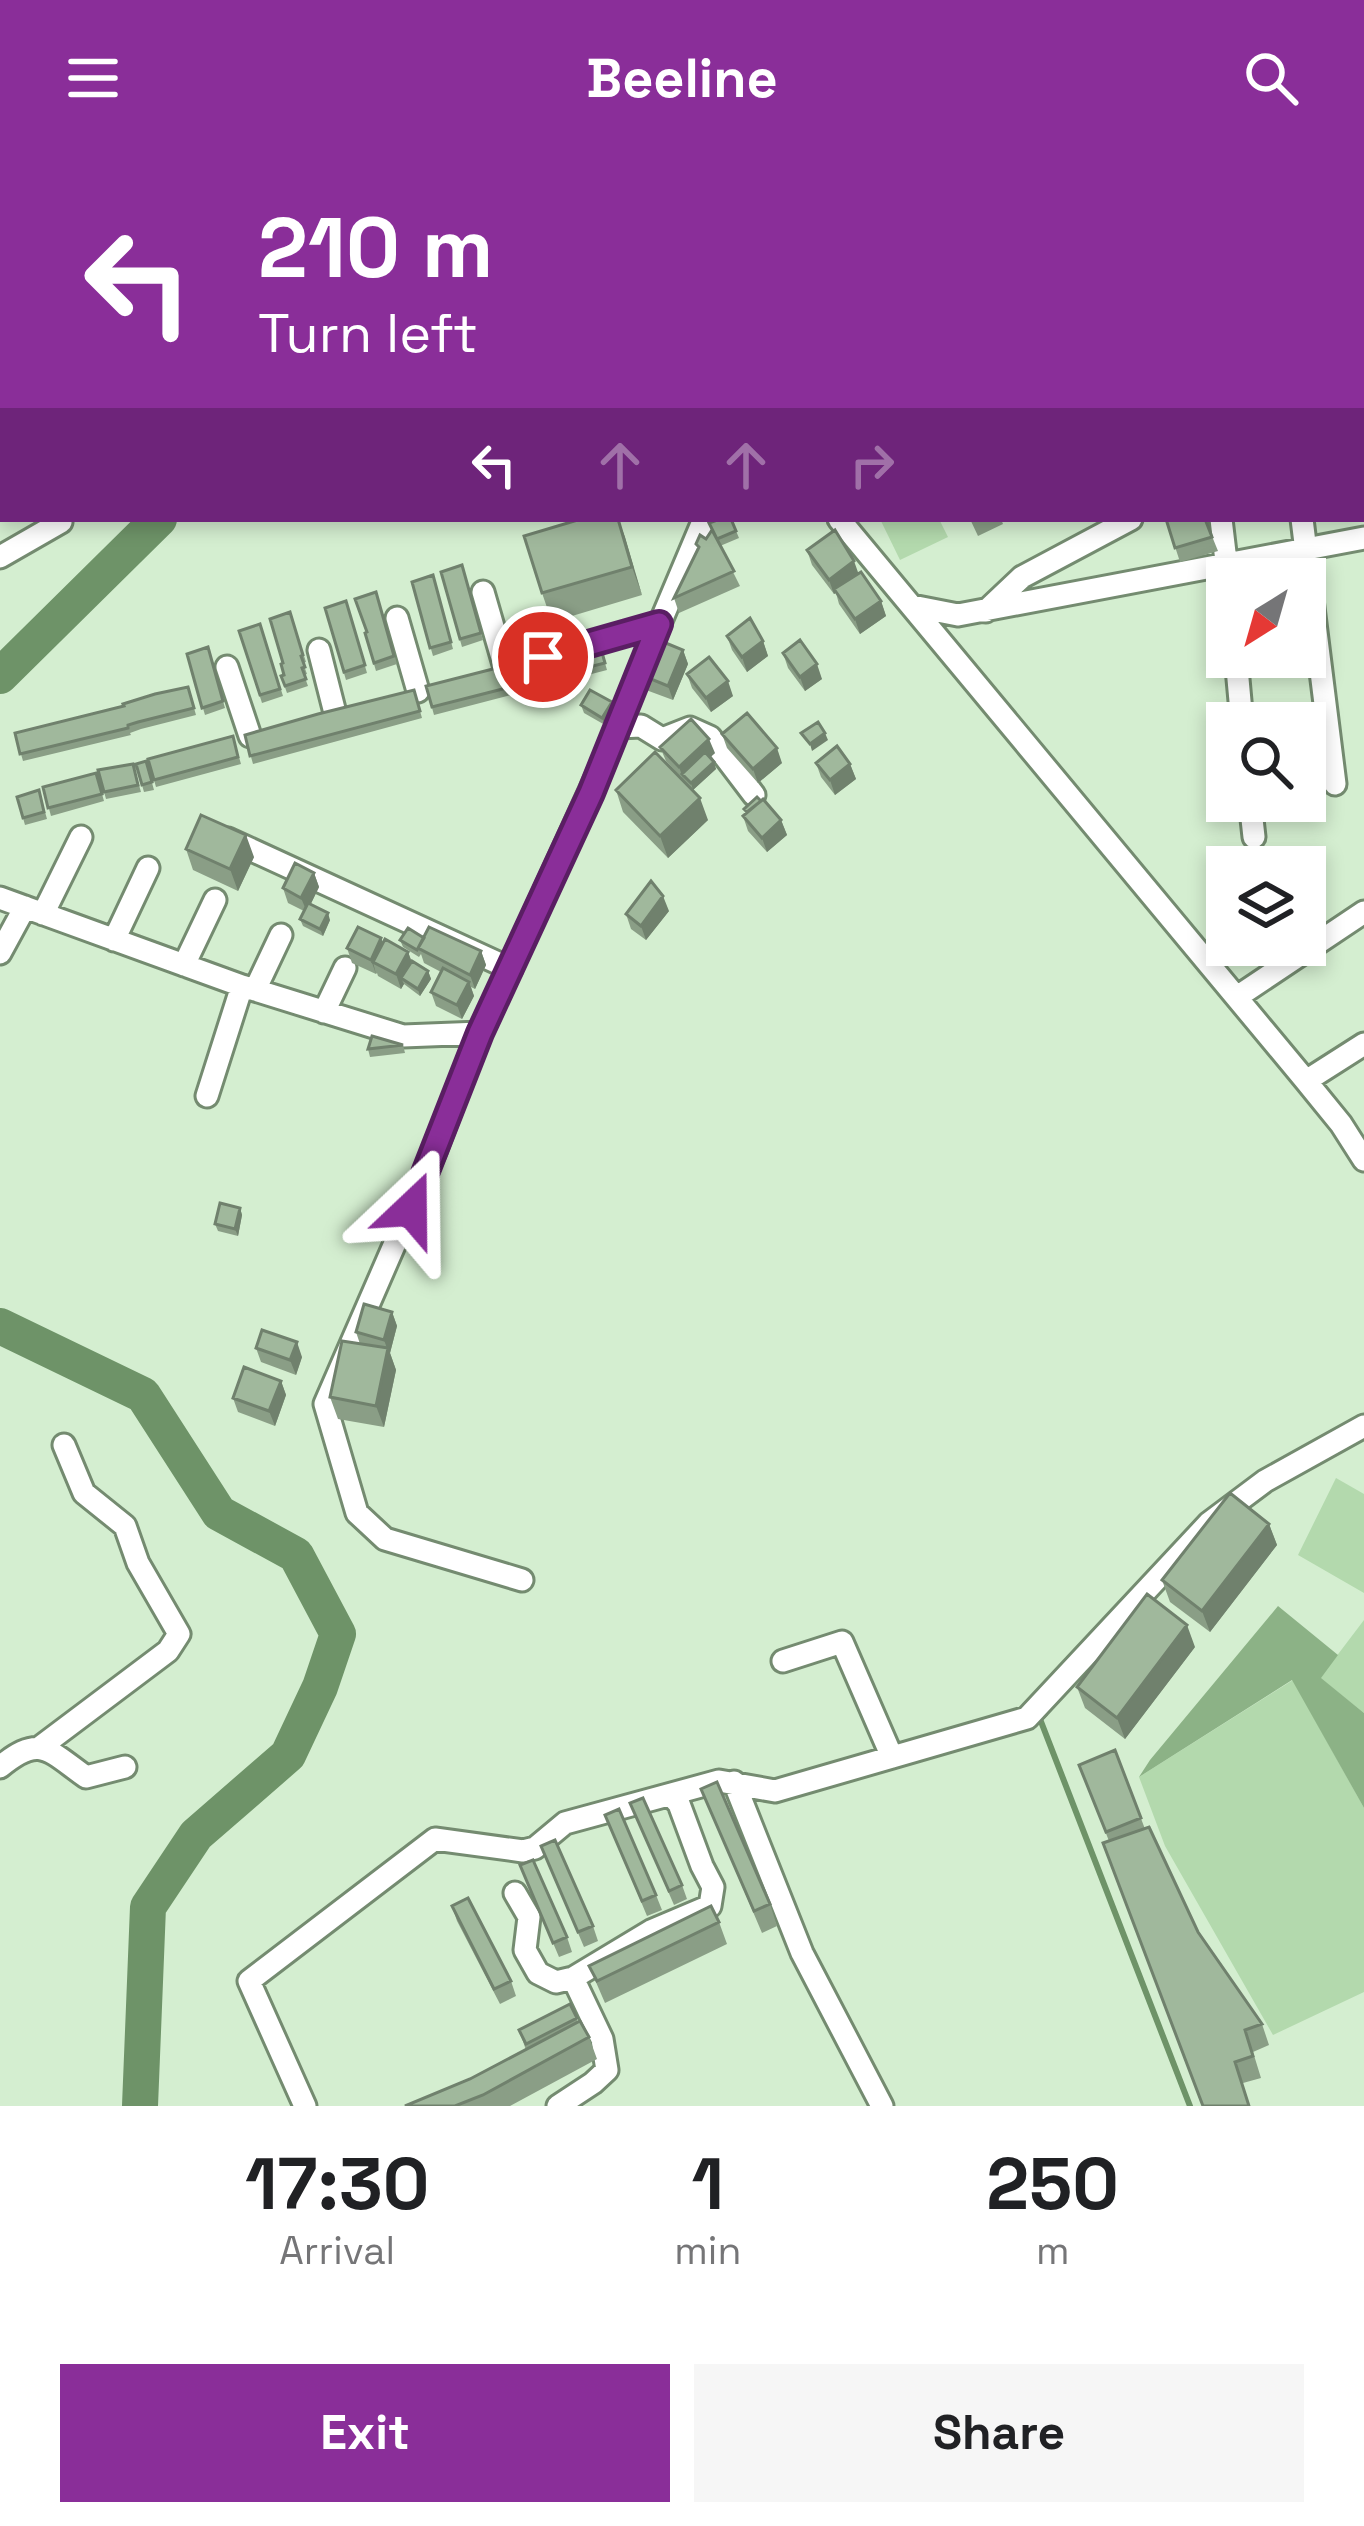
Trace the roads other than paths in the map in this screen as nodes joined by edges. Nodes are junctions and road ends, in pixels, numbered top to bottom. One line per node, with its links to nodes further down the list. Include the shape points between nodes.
1 (703, 522): 17 (street)
2 (842, 522): 14 (street)
3 (1125, 522): 15 (street, via 1022,577)
4 (1221, 522): 10 (street)
5 (1301, 522): 9 (street)
6 (61, 523): 8 (street)
7 (1364, 538): 9 (street)
8 (2, 550)
9 (1304, 550): 11 (street); 24 (street)
10 (1225, 558)
11 (1276, 558)
12 (1206, 575): 15 (street)
13 (483, 592): 17 (street, via 496,670)
14 (913, 606): 15 (street, via 958,615); 42 (street)
15 (986, 610)
16 (397, 618): 20 (street, via 408,694)
17 (659, 624): 22 (street)
18 (319, 650): 21 (street)
19 (227, 667): 23 (street, via 240,739)
20 (441, 685)
21 (337, 713)
22 (620, 727): 25 (street, via 662,739 690,728 710,737); 40 (street)
23 (273, 730)
24 (1335, 784)
25 (754, 795)
26 (1252, 822): 28 (street)
27 (223, 836): 40 (street)
28 (1254, 837)
29 (81, 838): 33 (street)
30 (148, 868): 36 (street)
31 (0, 898): 33 (street)
32 (214, 900): 38 (street)
33 (34, 910): 36 (street); 37 (street)
34 (1364, 912): 42 (street)
35 (280, 935): 41 (street)
36 (115, 940): 38 (street)
37 (0, 953)
38 (184, 965): 41 (street)
39 (345, 968): 43 (street)
40 (511, 969): 44 (street)
41 (248, 988): 43 (street); 47 (street)
42 (1238, 997): 46 (street)
43 (324, 1012): 44 (street, via 403,1036)
44 (480, 1033): 51 (street, via 325,1404 357,1513 385,1539)
45 (1364, 1044): 46 (street)
46 (1306, 1081): 48 (street)
47 (207, 1096)
48 (1364, 1160)
49 (1364, 1426): 54 (street, via 1264,1481 1209,1523 1027,1718)
50 (64, 1444): 53 (street, via 84,1493 125,1526 179,1634 169,1651)
51 (522, 1580)
52 (783, 1661): 54 (street, via 842,1642)
53 (39, 1748): 55 (street, via 21,1750); 56 (street, via 86,1777)
54 (892, 1757): 57 (street, via 775,1791)
55 (0, 1767)
56 (125, 1767)
57 (734, 1782): 58 (street); 63 (street, via 802,1953)
58 (671, 1796): 60 (street, via 713,1887 710,1906); 61 (street, via 565,1823 523,1851 435,1838 249,1981)
59 (514, 1893): 60 (street, via 529,1917 526,1950 538,1973 556,1982)
60 (573, 1978): 62 (street, via 602,2039 607,2070)
61 (305, 2106)
62 (558, 2106)
63 (881, 2106)

